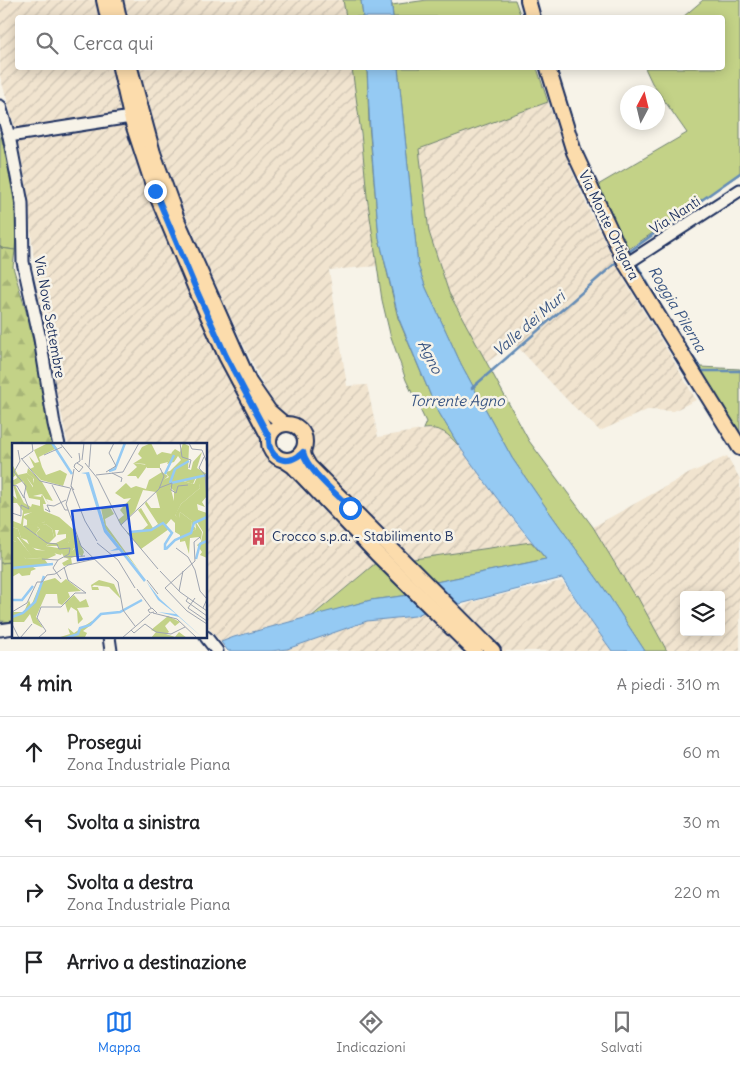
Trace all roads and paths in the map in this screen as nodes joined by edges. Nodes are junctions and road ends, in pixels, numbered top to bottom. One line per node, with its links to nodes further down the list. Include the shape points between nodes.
1 (104, 0): 4 (main road)
2 (115, 0): 5 (main road)
3 (528, 0): 6 (main road)
4 (107, 15)
5 (118, 15)
6 (532, 15)
7 (120, 70): 11 (main road)
8 (131, 70): 15 (main road, via 153,153 178,222 250,382 269,411)
9 (549, 70): 14 (main road, Via Monte Ortigara, via 574,152)
10 (0, 106): 12 (street, Via Nove Settembre)
11 (131, 116): 12 (street); 16 (main road, via 155,191 196,289 226,356)
12 (9, 136): 17 (street, Via Nove Settembre, via 22,203 23,262)
13 (740, 190): 14 (street, Via Nanti)
14 (626, 264): 18 (main road, Via Monte Ortigara)
15 (284, 424): 16 (main road, via 274,428); 19 (main road, via 302,431)
16 (269, 437): 20 (main road, via 273,454)
17 (59, 443)
18 (740, 448)
19 (303, 452): 20 (main road); 26 (main road, via 309,466)
20 (284, 460): 25 (main road, via 294,466)
21 (109, 638): 23 (street)
22 (208, 639): 24 (street)
23 (111, 651)
24 (217, 651)
25 (475, 651)
26 (493, 651)

